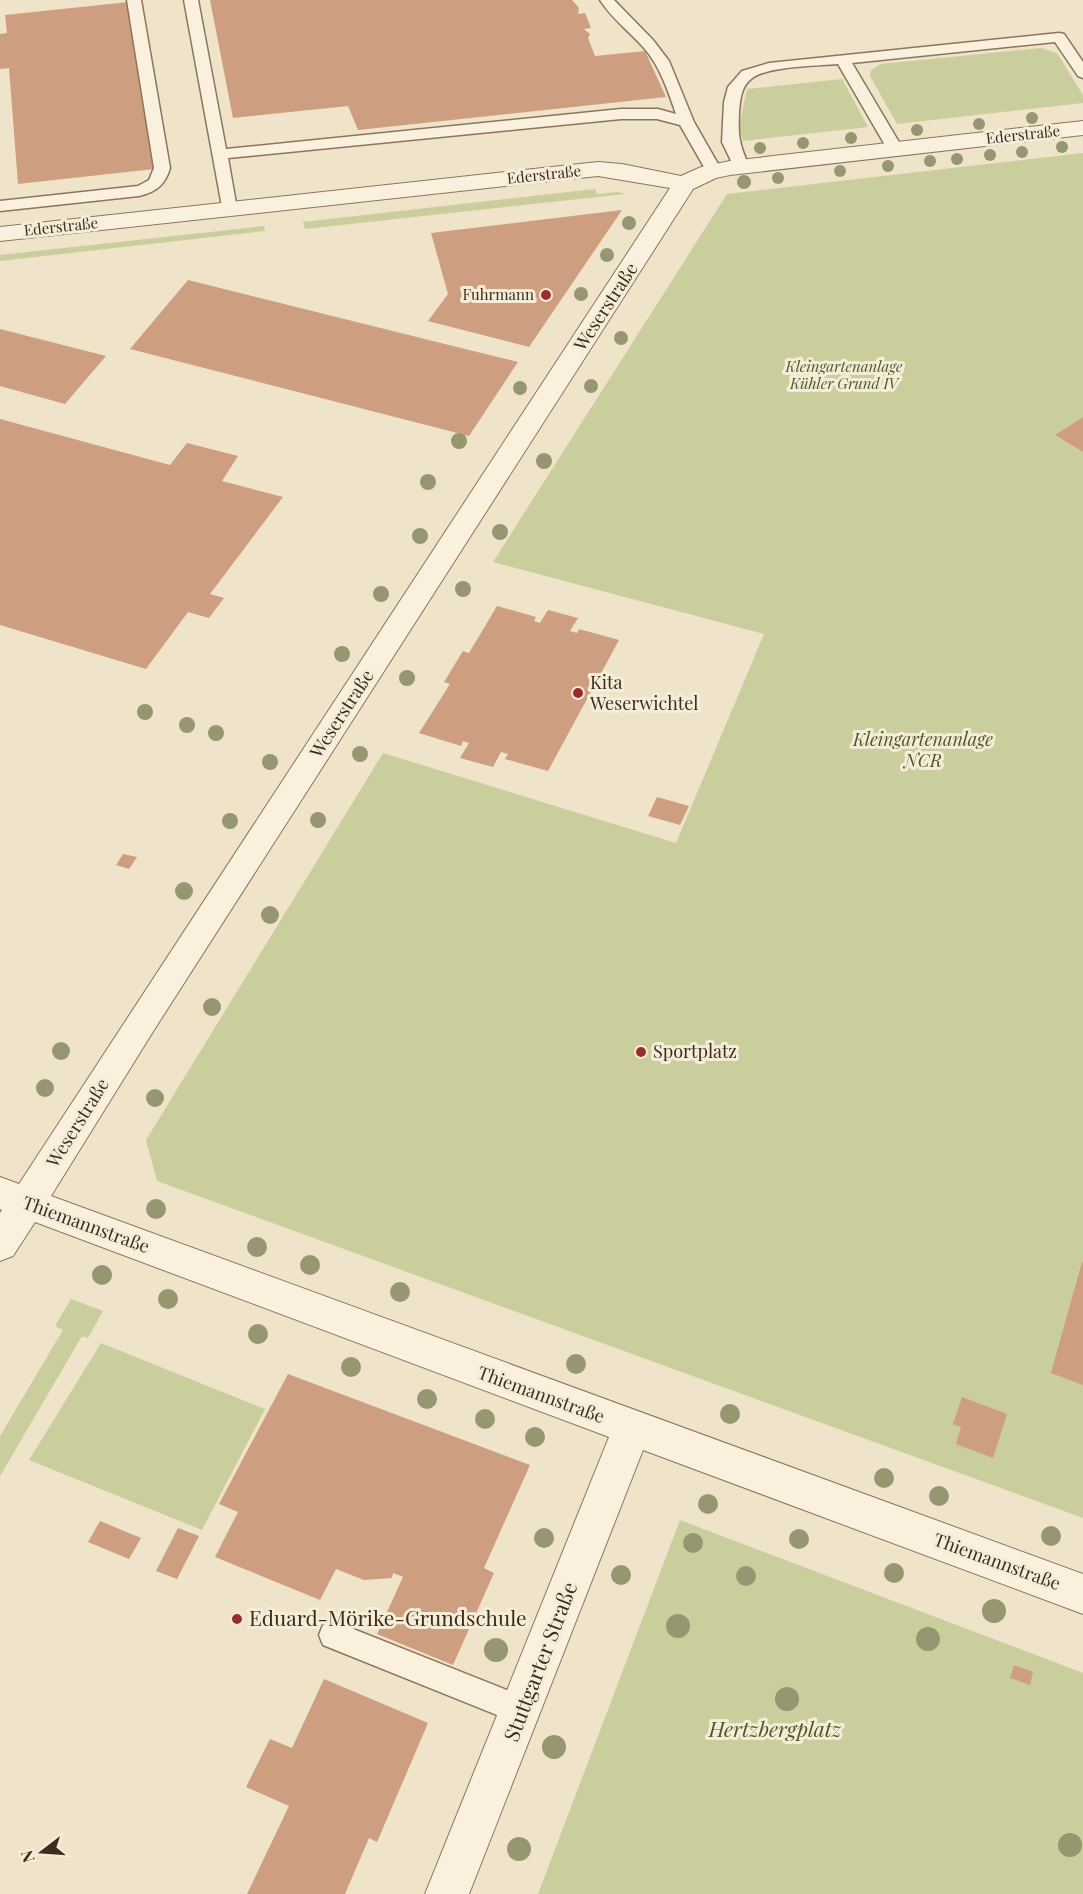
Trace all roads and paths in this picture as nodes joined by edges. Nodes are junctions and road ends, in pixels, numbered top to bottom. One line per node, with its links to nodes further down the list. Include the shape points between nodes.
1 (134, 0): 13 (lane, via 162,168 159,181 139,191)
2 (191, 0): 9 (lane)
3 (606, 0): 6 (lane, via 658,55 675,87)
4 (842, 59): 5 (lane, via 1059,37); 8 (lane); 10 (lane, via 769,67 747,74 736,87 730,126 730,142)
5 (1083, 73)
6 (686, 122): 9 (lane, via 658,114 621,114); 11 (lane)
7 (1083, 128): 8 (street, Ederstraße)
8 (895, 149): 10 (street, Ederstraße)
9 (219, 154): 14 (lane)
10 (741, 166): 11 (street, Ederstraße)
11 (714, 171): 12 (street, Ederstraße)
12 (684, 184): 14 (street, Ederstraße, via 598,169); 16 (street, Weserstraße, via 142,1020)
13 (0, 206)
14 (230, 209): 15 (street, Ederstraße)
15 (0, 234)
16 (14, 1198): 17 (street, Weserstraße); 18 (street, Thiemannstraße)
17 (0, 1245)
18 (632, 1428): 19 (street, Thiemannstraße); 21 (street, Stuttgarter Straße)
19 (1083, 1594)
20 (333, 1635): 21 (lane)
21 (522, 1710): 22 (street, Stuttgarter Straße)
22 (447, 1894)

